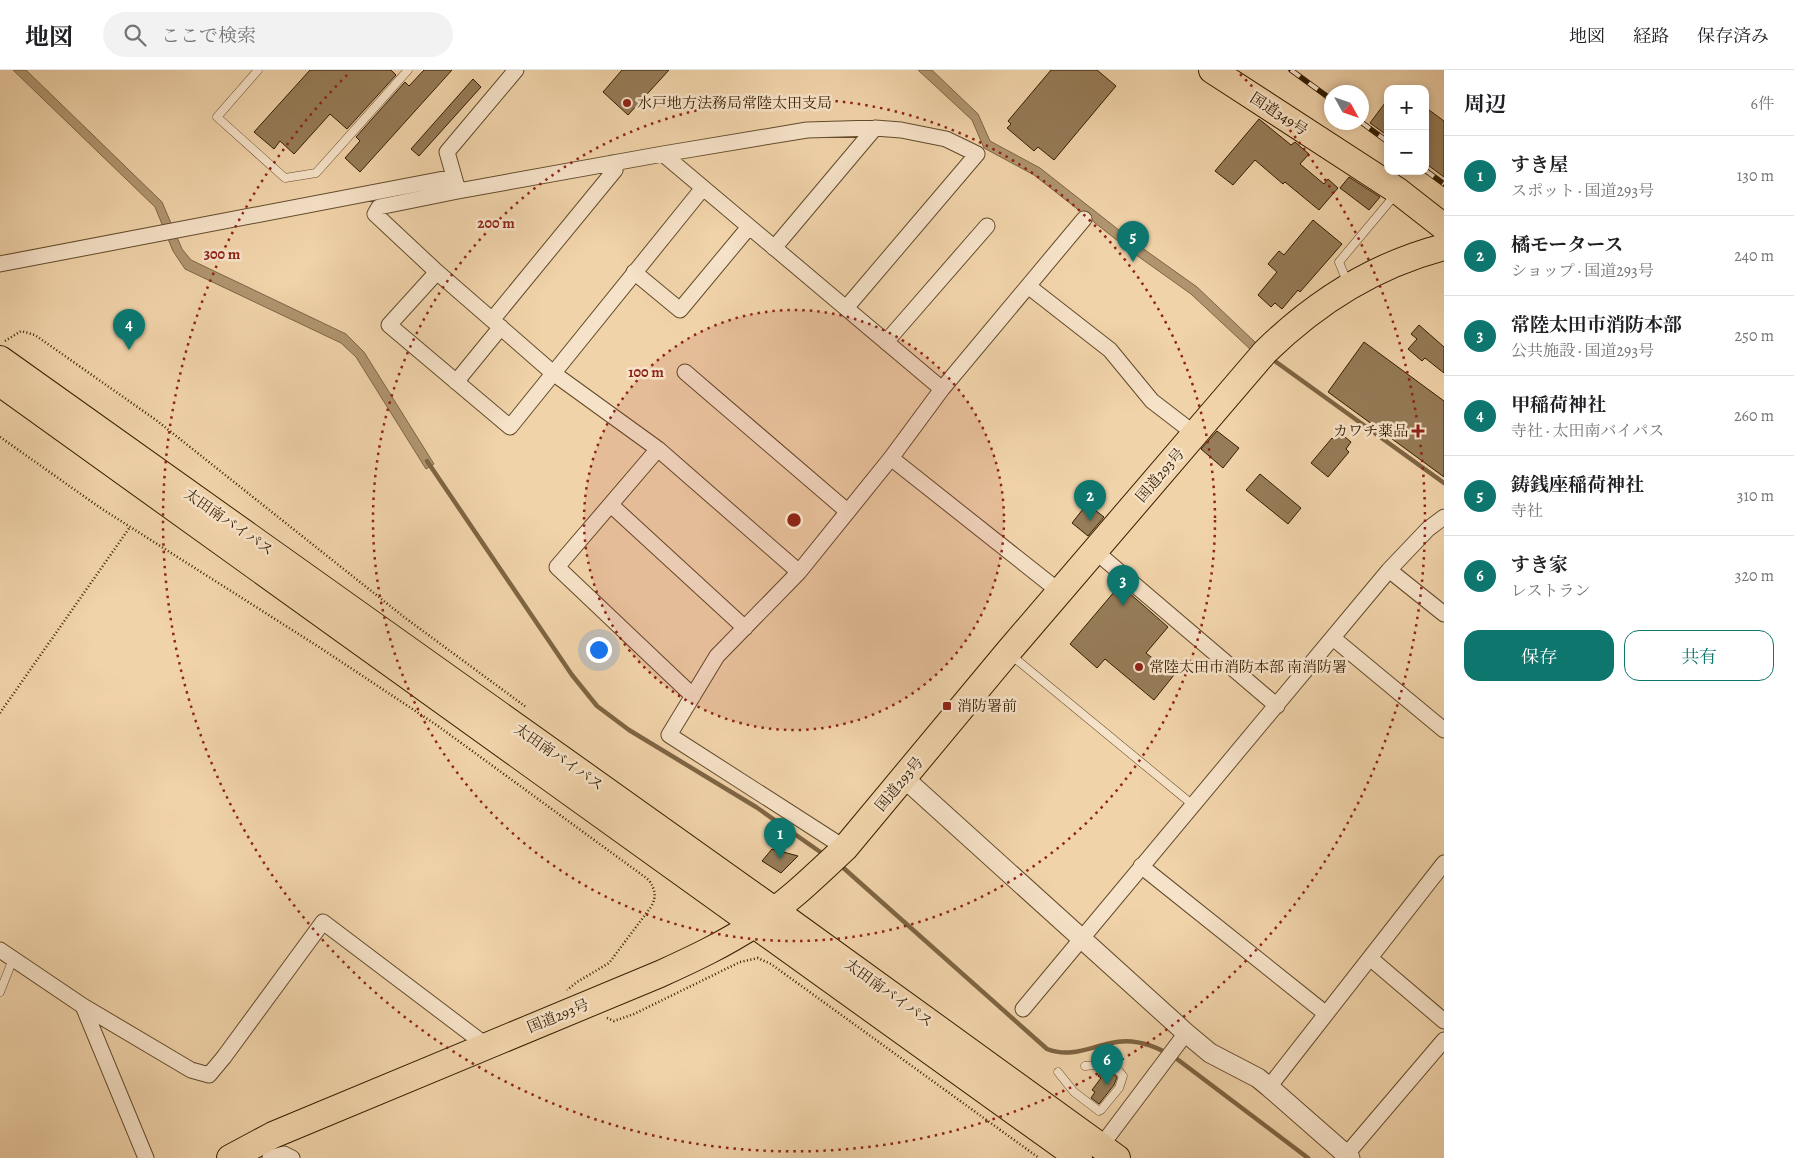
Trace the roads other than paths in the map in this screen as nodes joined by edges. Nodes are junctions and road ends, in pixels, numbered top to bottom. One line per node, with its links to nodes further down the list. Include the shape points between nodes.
1 (258, 70): 2 (lane, via 217,117 285,178 316,173)
2 (408, 70)
3 (516, 70): 8 (street, via 447,152)
4 (1212, 70): 10 (highway, 国道349号)
5 (875, 128): 6 (street, via 807,130); 16 (street); 22 (street, via 946,139 977,154)
6 (663, 154): 7 (street); 9 (street)
7 (612, 163): 8 (street); 23 (street, via 615,170)
8 (456, 184): 17 (street); 18 (street, via 379,207 375,214)
9 (703, 188): 13 (street); 19 (street)
10 (1398, 191): 14 (highway, 国道349号); 21 (lane, via 1339,262)
11 (1084, 219): 20 (street)
12 (987, 226): 24 (street)
13 (749, 227): 16 (street); 19 (street, via 680,310)
14 (1444, 227)
15 (1444, 247): 21 (highway, 国道293号, via 1409,257)
16 (774, 248): 22 (street)
17 (0, 264)
18 (437, 272): 23 (street); 28 (street, via 389,325)
19 (634, 272): 27 (street)
20 (1028, 286): 29 (street); 30 (street, via 1110,350 1152,401)
21 (1348, 286): 30 (highway, 国道293号, via 1290,327)
22 (846, 308): 24 (street)
23 (497, 324): 27 (street); 28 (street)
24 (886, 342): 29 (street)
25 (0, 362): 52 (highway, 太田南バイパス)
26 (685, 372): 34 (street)
27 (553, 373): 28 (street, via 510,427); 31 (street)
28 (456, 382)
29 (942, 389): 32 (street)
30 (1195, 434): 36 (highway, 国道293号)
31 (658, 449): 33 (street); 38 (street)
32 (890, 458): 34 (street); 39 (street)
33 (611, 505): 41 (street); 44 (street, via 557,567)
34 (847, 511): 38 (street)
35 (1444, 516): 37 (street)
36 (1095, 550): 39 (highway, 国道293号); 45 (street)
37 (1389, 570): 40 (street); 42 (street)
38 (799, 572): 41 (street)
39 (1060, 592): 43 (highway, 国道293号)
40 (1444, 614)
41 (744, 628): 44 (street, via 717,656)
42 (1333, 638): 45 (street); 46 (street)
43 (1008, 652): 47 (highway, 国道293号); 48 (lane)
44 (692, 696): 49 (street, via 669,734)
45 (1276, 706): 48 (street)
46 (1444, 730)
47 (904, 778): 49 (highway, 国道293号); 53 (street)
48 (1193, 804): 51 (street)
49 (846, 848): 52 (highway, 国道293号)
50 (1444, 863): 55 (street)
51 (1141, 866): 53 (street); 60 (street)
52 (765, 917): 64 (highway, 国道293号, via 698,957); 68 (highway, 太田南バイパス)
53 (1082, 938): 59 (street); 62 (street)
54 (0, 950): 56 (street)
55 (1370, 958): 60 (street); 61 (street)
56 (14, 959): 57 (lane); 58 (street)
57 (0, 992)
58 (83, 1006): 64 (street, via 191,1070 209,1075 323,922); 70 (street)
59 (1023, 1009)
60 (1325, 1014): 67 (street)
61 (1444, 1021)
62 (1186, 1033): 67 (street, via 1210,1053); 68 (street)
63 (1444, 1040): 69 (street)
64 (487, 1046): 71 (highway, 国道293号, via 272,1135)
65 (1085, 1066): 66 (lane, via 1106,1064 1123,1076 1119,1088 1099,1111 1074,1092)
66 (1058, 1072)
67 (1269, 1087): 69 (street)
68 (1099, 1154)
69 (1348, 1157)
70 (146, 1158)
71 (230, 1158)
72 (270, 1158): 73 (street, via 284,1154)
73 (292, 1158)

